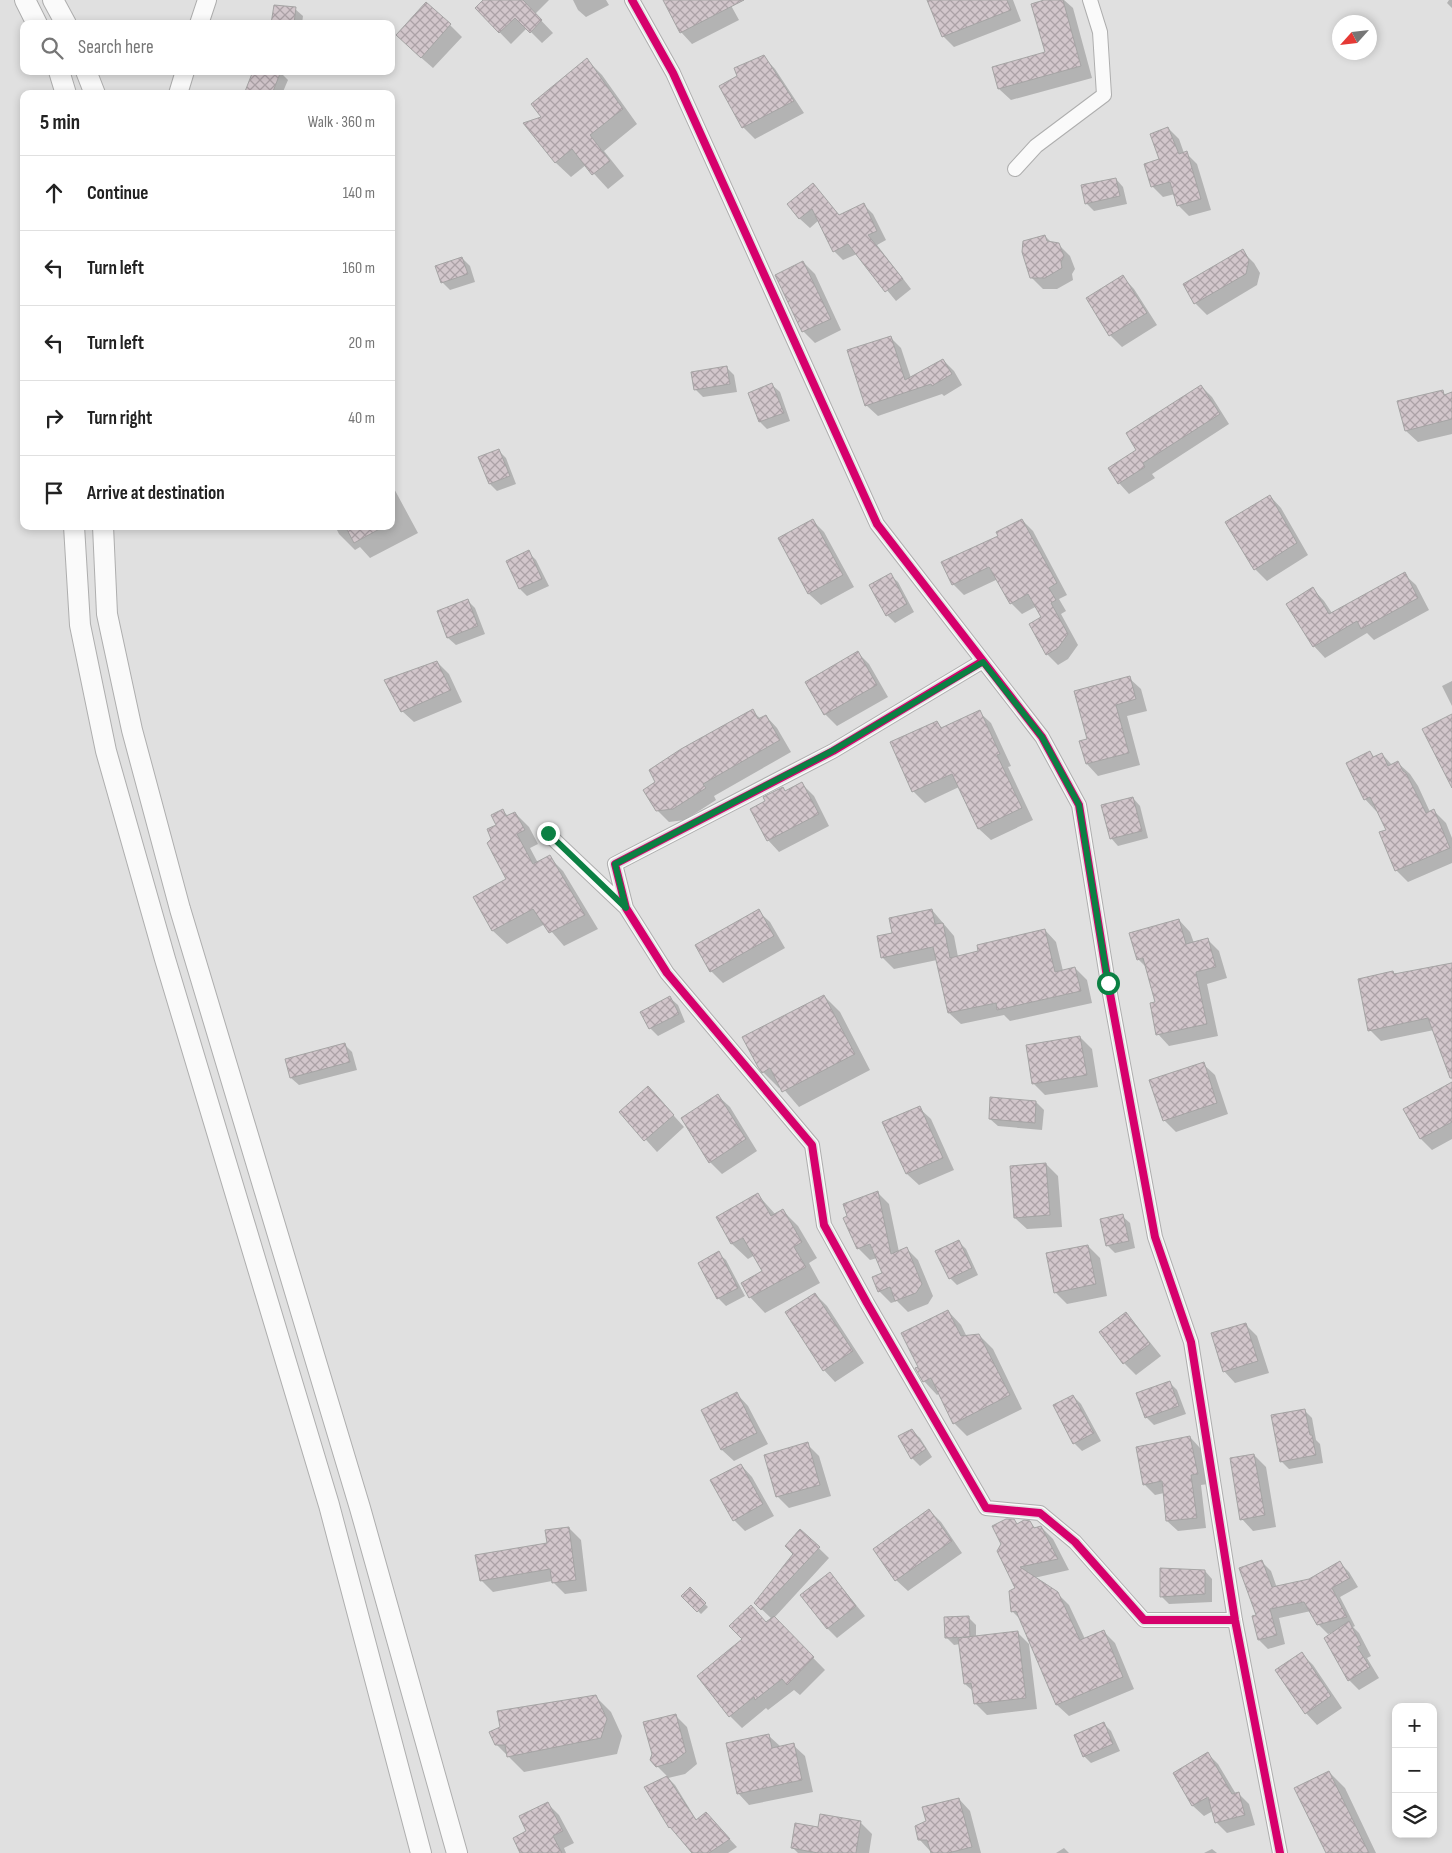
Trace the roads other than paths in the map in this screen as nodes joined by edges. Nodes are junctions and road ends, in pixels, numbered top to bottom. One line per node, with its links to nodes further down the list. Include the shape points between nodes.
1 (25, 0): 6 (main road)
2 (53, 0): 7 (main road)
3 (206, 0): 8 (street)
4 (632, 0): 18 (street, via 673,74 877,524)
5 (1090, 0): 15 (street, via 1100,32 1104,96 1036,146)
6 (35, 20)
7 (64, 20)
8 (200, 20)
9 (60, 75): 12 (main road)
10 (87, 75): 13 (main road)
11 (184, 75): 14 (street)
12 (65, 90)
13 (93, 90)
14 (179, 90)
15 (1015, 169)
16 (74, 530): 22 (main road, via 80,624 106,750 328,1505)
17 (103, 530): 23 (main road, via 107,614 134,740 183,918 360,1508)
18 (983, 662): 20 (street, via 832,751 615,864); 21 (street, via 1042,737 1079,805 1155,1238 1191,1342)
19 (548, 833): 20 (street)
20 (626, 908): 21 (street, via 667,974 812,1145 824,1225 986,1508 1040,1513 1075,1542 1144,1620)
21 (1235, 1620): 24 (street)
22 (421, 1853)
23 (457, 1853)
24 (1280, 1853)

